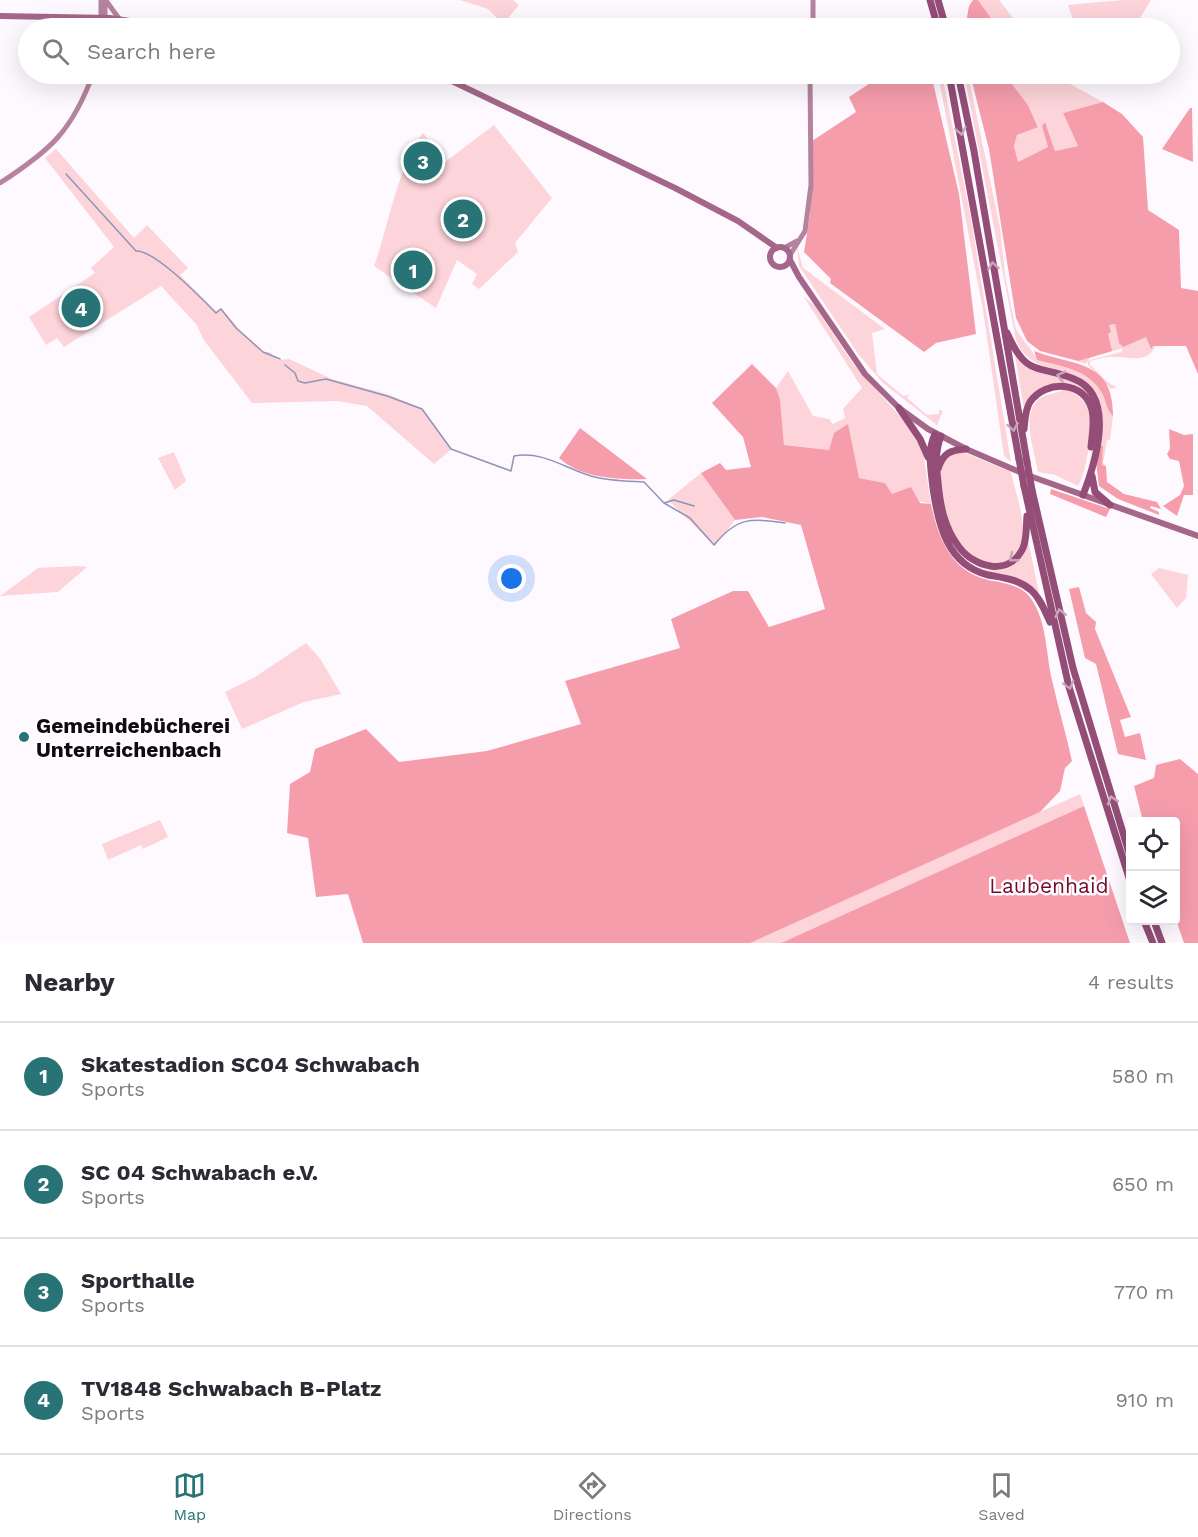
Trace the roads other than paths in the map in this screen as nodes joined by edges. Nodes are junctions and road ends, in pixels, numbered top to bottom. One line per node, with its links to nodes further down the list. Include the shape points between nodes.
1 (104, 0): 6 (street); 7 (street)
2 (813, 0): 8 (street)
3 (930, 0): 9 (highway)
4 (938, 0): 10 (highway)
5 (0, 16): 6 (main road)
6 (104, 18)
7 (118, 18)
8 (813, 18)
9 (935, 18)
10 (943, 18)
11 (89, 84): 16 (street, via 63,134)
12 (457, 84): 17 (main road, via 675,188 738,221)
13 (810, 84): 18 (street, via 811,185 805,231)
14 (951, 84): 33 (highway, one-way to 33, bridge)
15 (960, 84): 24 (highway, one-way to 15)
16 (0, 183)
17 (759, 237): 19 (main road); 20 (main road)
18 (799, 240): 19 (street); 21 (street)
19 (780, 248): 20 (main road); 21 (main road)
20 (771, 254): 22 (main road, via 774,265)
21 (790, 257): 22 (main road); 23 (main road)
22 (784, 266): 23 (main road)
23 (799, 277): 25 (main road, via 856,363)
24 (1003, 324): 27 (highway); 30 (highway, one-way to 24, via 1099,427 1095,398 1080,382 1026,364)
25 (899, 408): 26 (main road); 29 (highway, via 920,439)
26 (938, 435): 28 (main road); 29 (highway); 31 (highway)
27 (1024, 441): 32 (highway, via 1027,408 1035,396 1061,385 1083,394 1093,411 1094,426); 37 (highway, one-way to 27, bridge, via 1073,668)
28 (966, 450): 31 (highway, via 946,454); 32 (main road)
29 (930, 463): 36 (highway, via 940,525 953,552 973,569 1015,580 1029,589 1044,609)
30 (1092, 470): 32 (highway); 34 (highway, via 1095,492)
31 (937, 474): 33 (highway, one-way to 31, via 1025,541 1020,554 1002,566 982,566 964,553 950,532)
32 (1081, 495): 34 (main road)
33 (1027, 505): 36 (highway)
34 (1110, 505): 35 (main road)
35 (1198, 536)
36 (1058, 640): 38 (highway, one-way to 38, via 1081,729)
37 (1126, 840)
38 (1128, 871)
39 (1146, 925): 41 (highway)
40 (1155, 925): 42 (highway)
41 (1153, 943)
42 (1162, 943)

